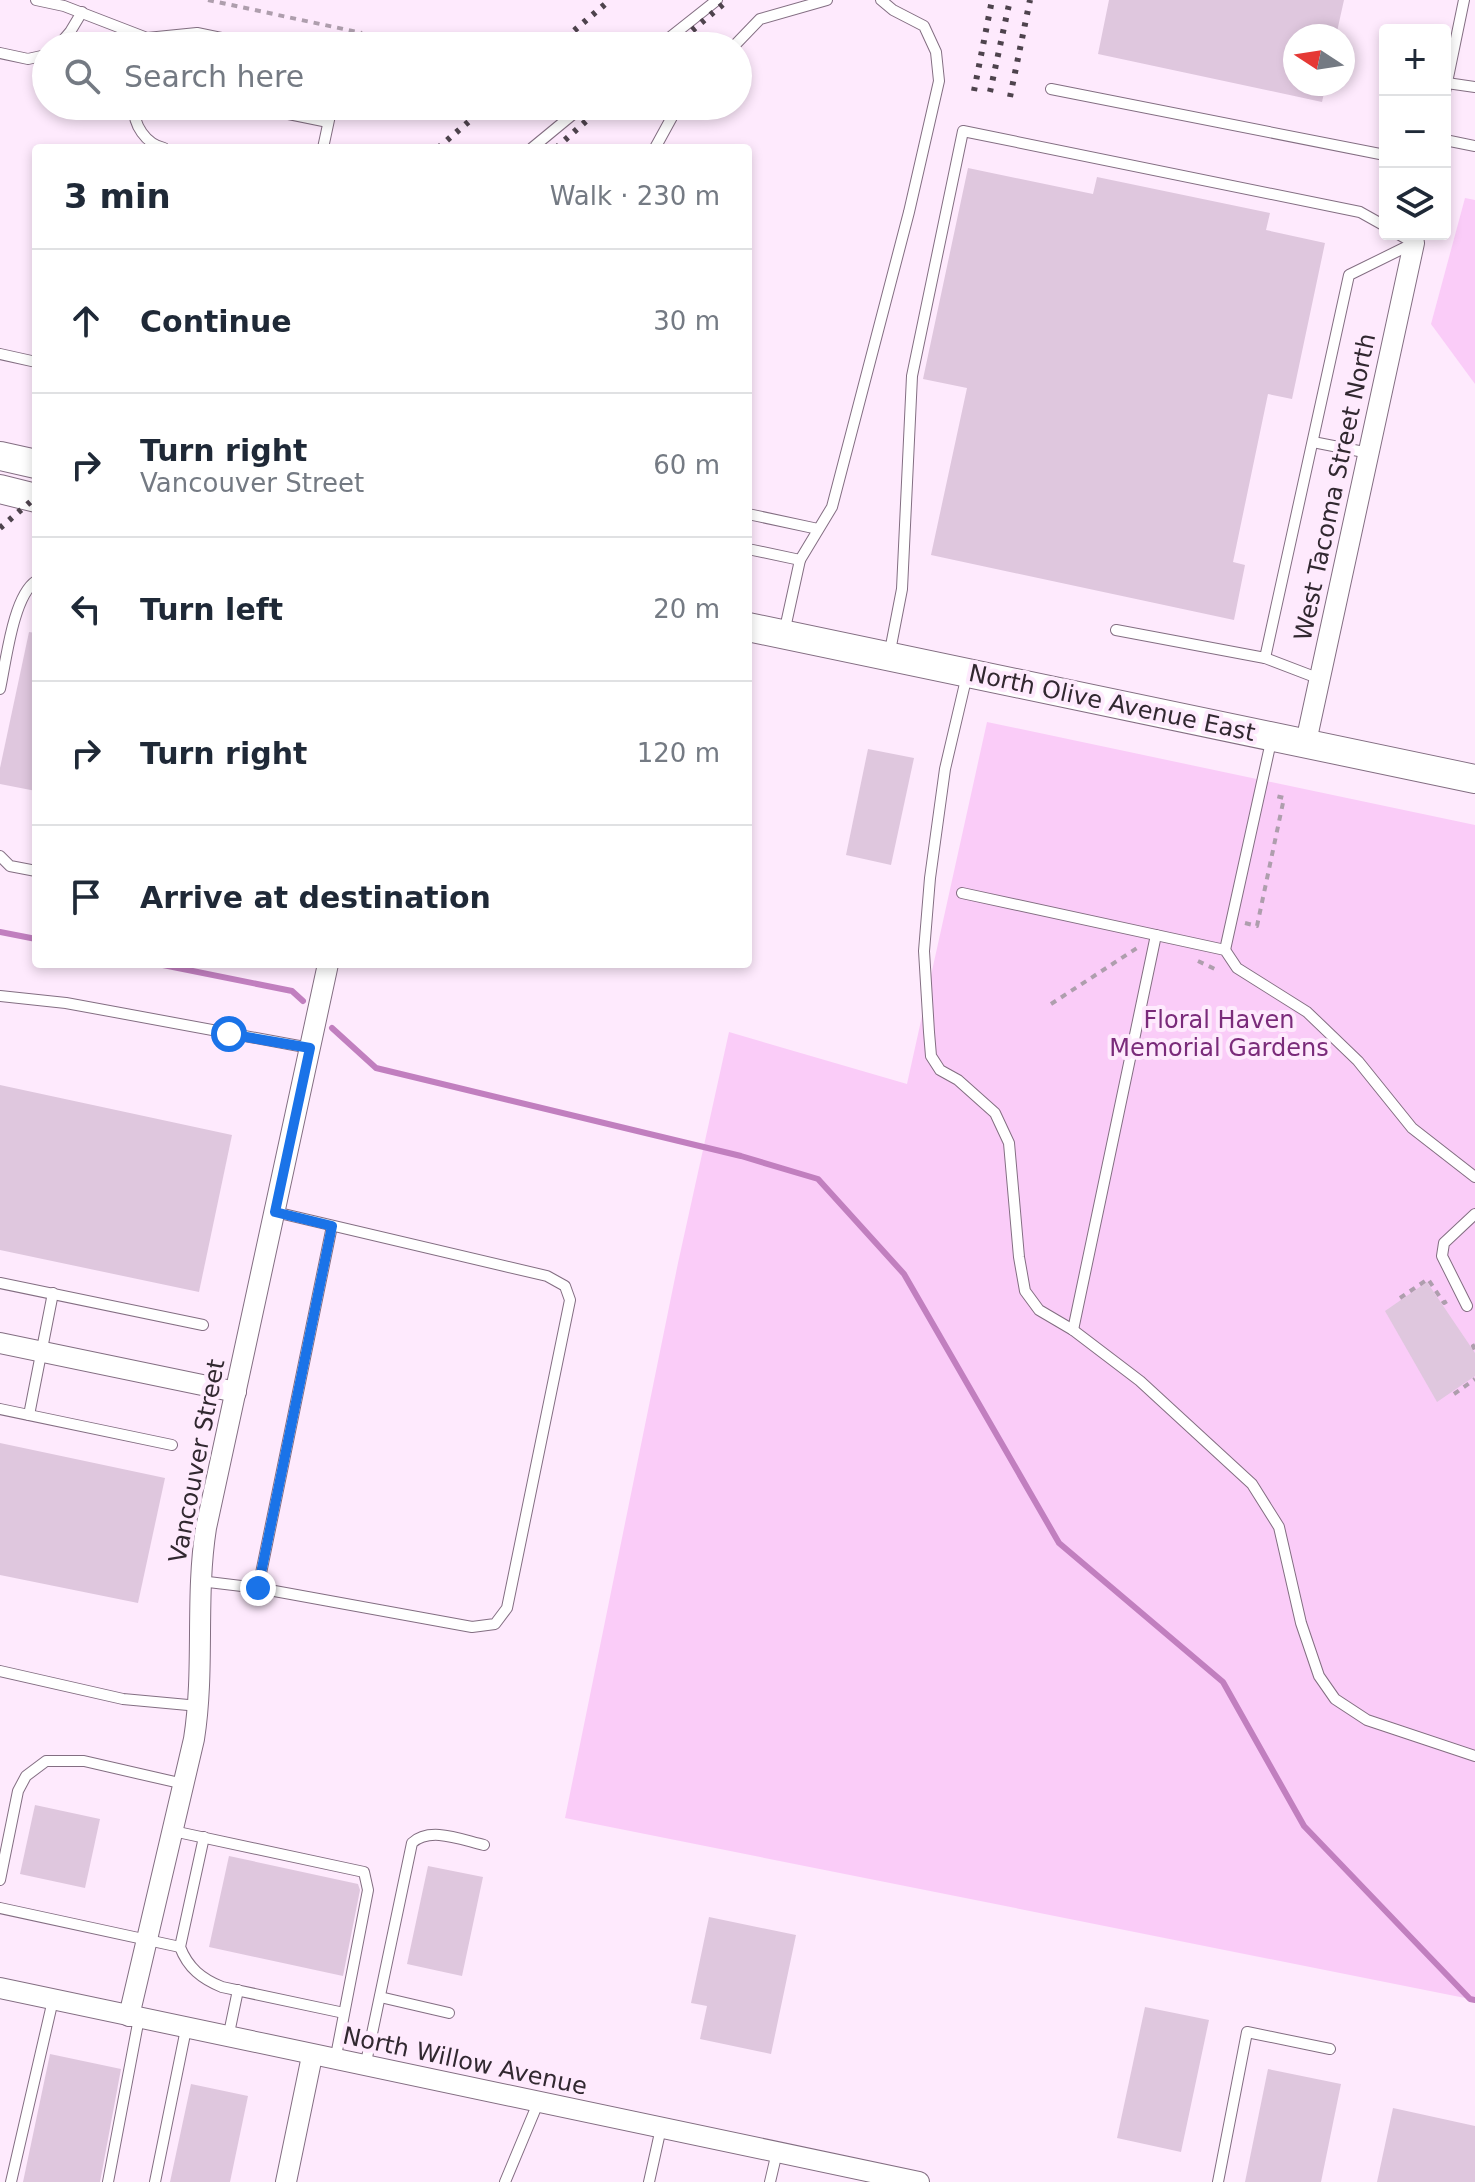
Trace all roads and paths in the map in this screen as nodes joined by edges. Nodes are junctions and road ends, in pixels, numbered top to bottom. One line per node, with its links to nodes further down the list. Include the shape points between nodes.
1 (36, 0): 7 (lane)
2 (208, 0): 10 (path)
3 (717, 0): 11 (lane)
4 (827, 0): 12 (lane, via 760,19)
5 (881, 0): 43 (lane, via 924,26 936,52 939,81 832,507)
6 (1464, 0): 15 (lane)
7 (82, 12): 8 (lane); 9 (lane)
8 (70, 32)
9 (125, 32)
10 (357, 32)
11 (677, 32)
12 (747, 32)
13 (0, 53): 14 (lane)
14 (32, 58)
15 (1451, 63)
16 (1451, 87): 17 (lane)
17 (1475, 87)
18 (1051, 89): 30 (lane)
19 (136, 120): 25 (lane)
20 (318, 120): 23 (lane)
21 (566, 120): 27 (lane)
22 (670, 120): 28 (lane)
23 (328, 122): 26 (lane)
24 (1451, 141): 29 (lane)
25 (154, 144)
26 (324, 144)
27 (537, 144)
28 (657, 144)
29 (1475, 146)
30 (1379, 154)
31 (1379, 223): 50 (lane, via 1360,212 963,131 912,376 902,589)
32 (1404, 240): 36 (lane, via 1349,275)
33 (1408, 240): 37 (street, West Tacoma Street North)
34 (0, 354): 35 (lane)
35 (32, 361)
36 (1313, 442): 37 (lane); 51 (lane)
37 (1369, 453): 53 (street, West Tacoma Street North)
38 (0, 456): 39 (street)
39 (32, 463)
40 (0, 489): 41 (street)
41 (32, 497)
42 (752, 515): 43 (lane)
43 (818, 529): 45 (lane)
44 (752, 550): 45 (lane)
45 (800, 560): 49 (lane)
46 (32, 583): 54 (lane, via 20,601)
47 (752, 628): 49 (street, North Olive Avenue East)
48 (1116, 630): 51 (lane)
49 (783, 635): 50 (street, North Olive Avenue East)
50 (889, 657): 52 (street, North Olive Avenue East)
51 (1265, 658): 53 (lane)
52 (967, 673): 55 (street, North Olive Avenue East); 84 (lane, via 945,769 929,893 924,951 931,1056 940,1070 995,1113 1009,1143 1025,1291 1039,1310)
53 (1320, 679): 56 (street, West Tacoma Street North)
54 (0, 689)
55 (1272, 735): 56 (street, North Olive Avenue East); 66 (lane)
56 (1306, 742): 57 (street, North Olive Avenue East)
57 (1475, 779)
58 (1269, 787): 62 (path, via 1271,795 1284,798 1275,841 1257,926)
59 (0, 856): 60 (lane, via 10,866)
60 (32, 870)
61 (962, 893): 63 (lane)
62 (1240, 924)
63 (1156, 935): 66 (lane); 84 (lane)
64 (1135, 941): 65 (path)
65 (1137, 948): 68 (path); 72 (path)
66 (1225, 950): 74 (lane, via 1237,968 1307,1012 1358,1061 1412,1128)
67 (1187, 957): 70 (path)
68 (1140, 959)
69 (327, 968): 73 (street, Vancouver Street)
70 (1221, 972)
71 (0, 996): 73 (lane, via 66,1003)
72 (1051, 1004)
73 (310, 1048): 75 (street, Vancouver Street)
74 (1475, 1177)
75 (275, 1212): 77 (lane); 88 (street, Vancouver Street)
76 (1475, 1214): 82 (lane, via 1444,1243 1442,1256)
77 (332, 1226): 94 (lane); 94 (lane, via 547,1276 565,1286 570,1300 564,1331 507,1608 495,1624 472,1627)
78 (0, 1283): 80 (lane)
79 (1448, 1291): 81 (path, via 1453,1298 1444,1303 1428,1279)
80 (53, 1293): 83 (lane); 86 (lane)
81 (1400, 1298)
82 (1467, 1306)
83 (203, 1325)
84 (1073, 1330): 97 (lane, via 1140,1381 1252,1484 1279,1527 1301,1623 1319,1676 1335,1699 1367,1720)
85 (0, 1343): 86 (street)
86 (40, 1351): 88 (street); 91 (lane)
87 (1475, 1379): 89 (path)
88 (236, 1392): 93 (street, Vancouver Street, via 206,1528)
89 (1454, 1394)
90 (0, 1409): 91 (lane)
91 (29, 1415): 92 (lane)
92 (172, 1445)
93 (200, 1581): 94 (lane); 96 (street, Vancouver Street)
94 (258, 1588)
95 (0, 1671): 96 (lane, via 123,1699)
96 (199, 1706): 98 (street, Vancouver Street)
97 (1475, 1756)
98 (184, 1784): 99 (street, Vancouver Street); 102 (lane, via 84,1761 46,1761 26,1776 18,1791)
99 (173, 1831): 100 (lane); 104 (street, Vancouver Street)
100 (204, 1837): 105 (lane); 110 (lane, via 364,1872 368,1890)
101 (484, 1845): 108 (lane, via 432,1834 412,1843)
102 (0, 1880)
103 (0, 1908): 104 (lane)
104 (147, 1940): 105 (lane); 112 (street, Vancouver Street)
105 (180, 1947): 107 (lane, via 206,1981)
106 (0, 1988): 109 (street, North Willow Avenue)
107 (238, 1990): 110 (lane); 114 (lane)
108 (380, 1997): 111 (lane); 118 (lane)
109 (53, 2000): 112 (street, North Willow Avenue); 122 (lane)
110 (344, 2013): 117 (lane)
111 (449, 2013)
112 (134, 2017): 113 (street, North Willow Avenue); 123 (lane)
113 (186, 2029): 114 (street, North Willow Avenue); 124 (lane)
114 (228, 2038): 116 (street, North Willow Avenue)
115 (1330, 2049): 130 (lane, via 1247,2032)
116 (312, 2056): 117 (street, North Willow Avenue); 125 (street)
117 (335, 2061): 118 (street, North Willow Avenue)
118 (365, 2067): 119 (street, North Willow Avenue)
119 (538, 2103): 120 (street, North Willow Avenue); 126 (lane)
120 (661, 2128): 121 (street, North Willow Avenue); 127 (lane)
121 (777, 2152): 128 (lane); 129 (street, North Willow Avenue)
122 (11, 2182)
123 (108, 2182)
124 (155, 2182)
125 (286, 2182)
126 (505, 2182)
127 (649, 2182)
128 (770, 2182)
129 (919, 2182)
130 (1218, 2182)

